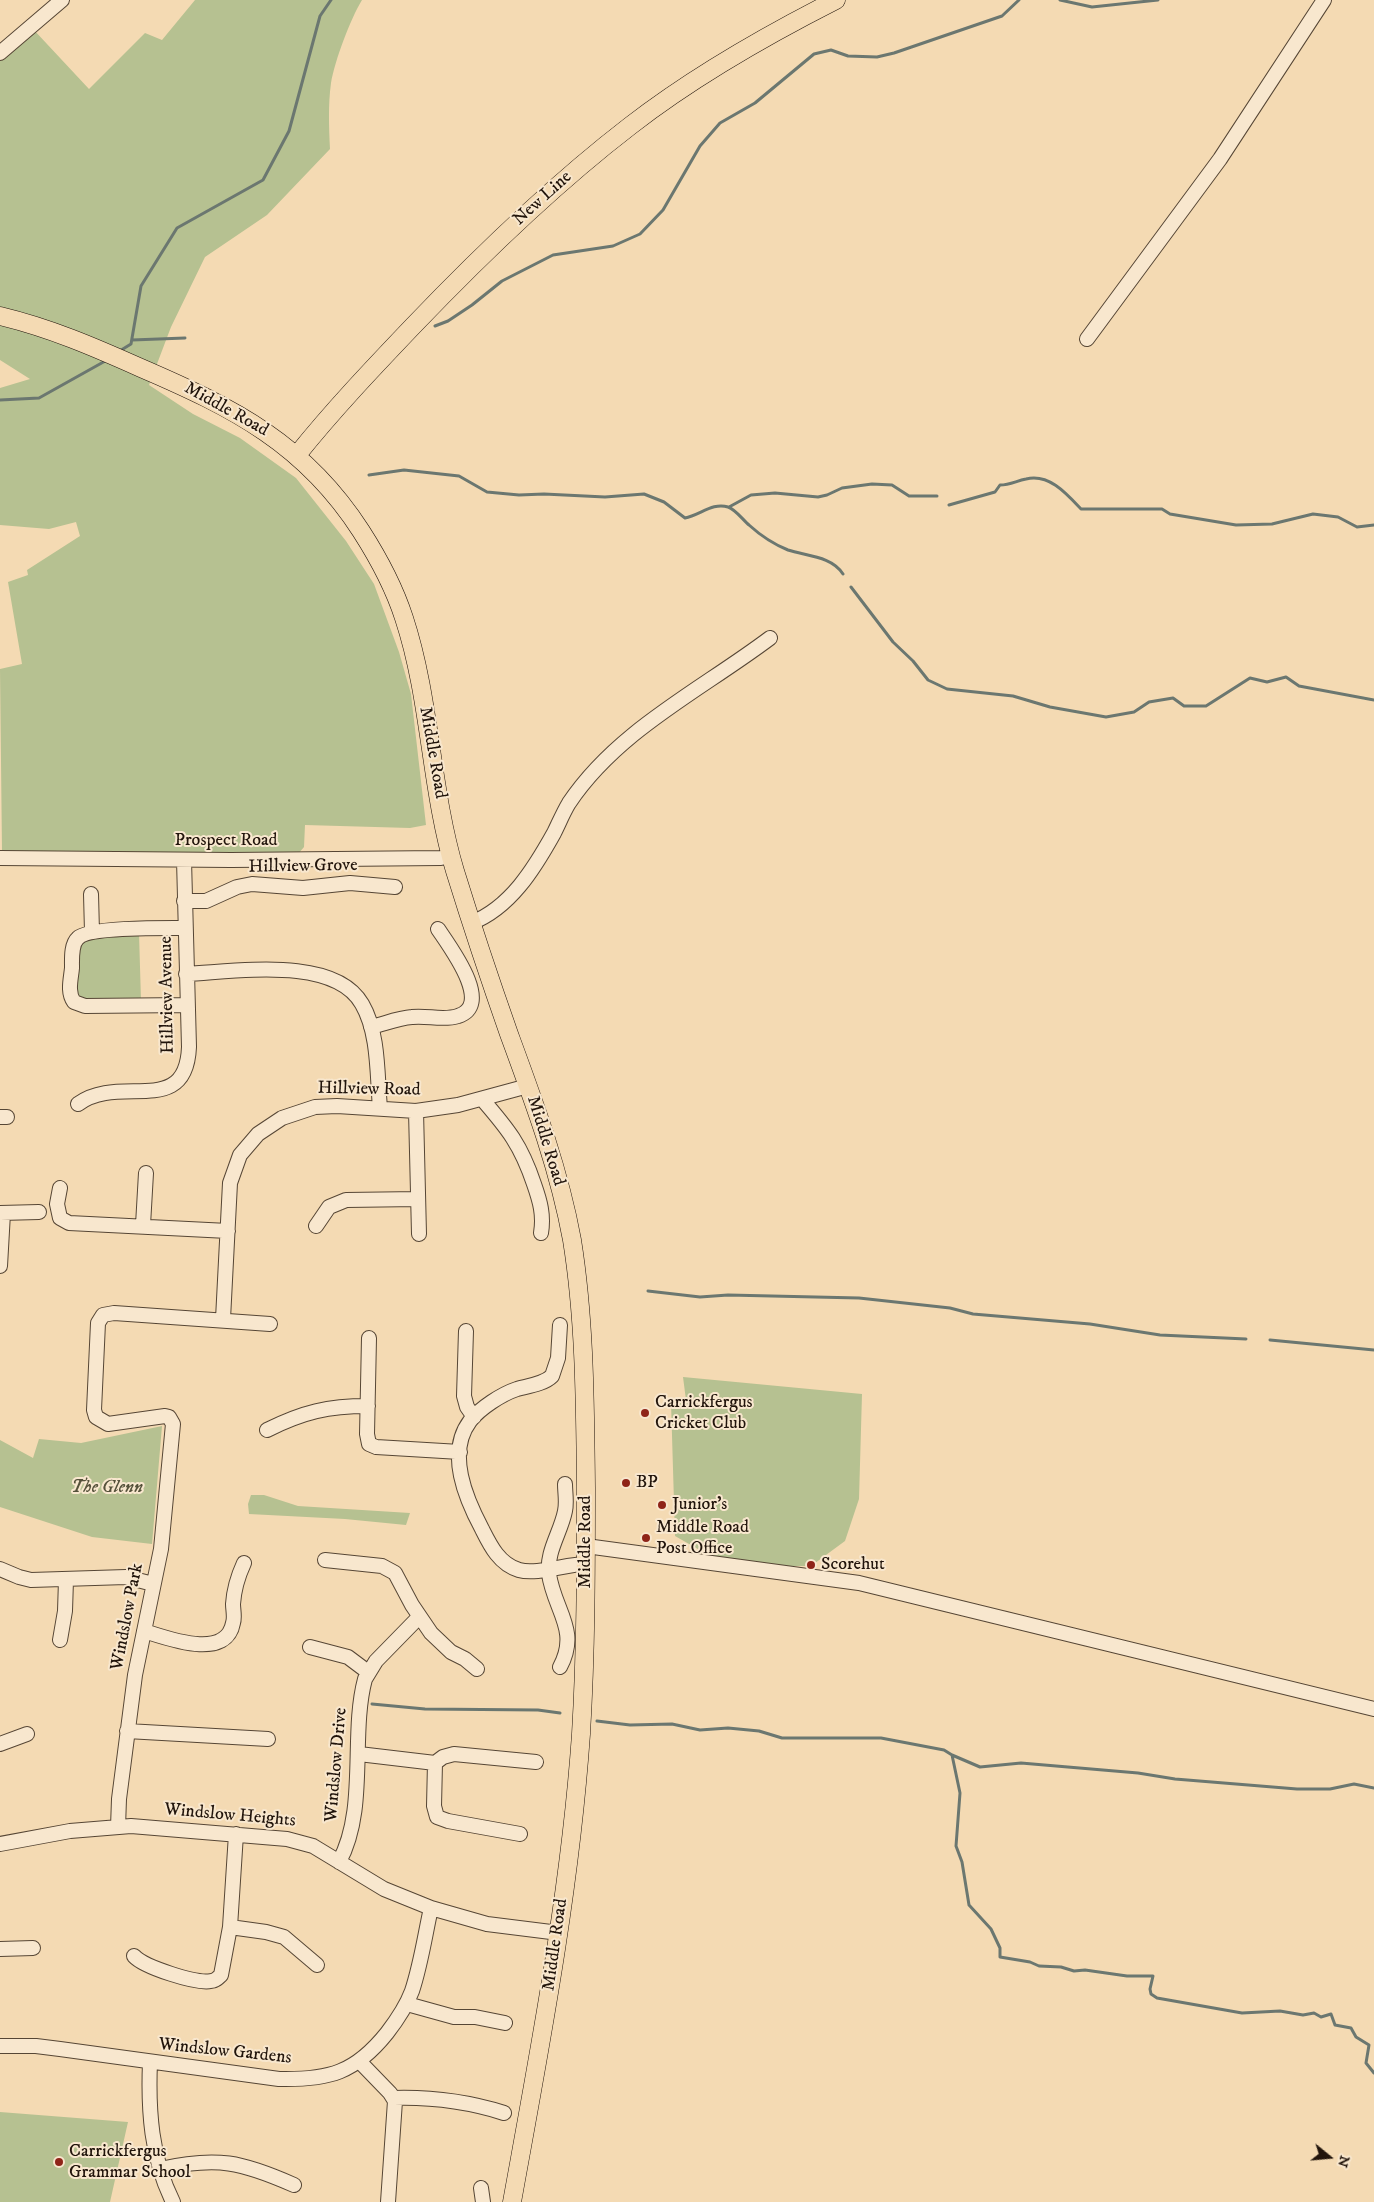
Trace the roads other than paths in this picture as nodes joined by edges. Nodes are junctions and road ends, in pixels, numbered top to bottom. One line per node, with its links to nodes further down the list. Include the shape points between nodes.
1 (62, 0): 4 (street)
2 (836, 0): 7 (main road, New Line, via 714,69 631,125 576,169 429,309)
3 (1324, 0): 6 (street, via 1220,158)
4 (0, 53)
5 (0, 316): 7 (main road, Middle Road, via 38,325 142,368 233,411)
6 (1087, 339)
7 (297, 455): 9 (main road, Middle Road, via 347,509 381,563 400,605 421,687)
8 (770, 638): 15 (street, via 604,760 568,805 524,880 496,911)
9 (451, 856): 11 (street, Prospect Road); 15 (main road, Middle Road)
10 (0, 858): 11 (street, Prospect Road)
11 (184, 860): 14 (street, Hillview Avenue)
12 (395, 887): 14 (street, Hillview Grove, via 350,883 303,888 252,884 209,900)
13 (91, 894): 18 (street)
14 (184, 901): 16 (street, Hillview Avenue)
15 (471, 923): 22 (main road, Middle Road)
16 (185, 928): 18 (street); 19 (street, Hillview Avenue)
17 (438, 930): 21 (street, via 472,990 473,1002 468,1010 456,1017 412,1017)
18 (92, 932): 20 (street, via 81,935 74,943 70,988 74,1002 94,1007)
19 (186, 974): 20 (street, Hillview Avenue); 21 (street, via 281,970 324,976 351,990 362,1004)
20 (187, 1005): 24 (street, Hillview Avenue, via 188,1059 177,1084 164,1089 103,1093)
21 (371, 1028): 25 (street)
22 (528, 1086): 23 (street, Hillview Road); 48 (main road, Middle Road, via 557,1174 577,1278 585,1398)
23 (482, 1099): 26 (street, Hillview Road); 35 (street, via 511,1133 523,1153 542,1211)
24 (78, 1104)
25 (380, 1108): 26 (street, Hillview Road); 34 (street, Hillview Road, via 309,1108 276,1122 258,1134 243,1148 231,1175)
26 (416, 1111): 29 (street)
27 (146, 1173): 32 (street)
28 (60, 1188): 32 (street, via 57,1210 65,1222)
29 (418, 1199): 33 (street, via 346,1200 329,1207); 36 (street)
30 (39, 1212): 31 (street)
31 (2, 1213): 37 (street)
32 (143, 1226): 34 (street)
33 (316, 1226)
34 (228, 1231): 38 (street, Hillview Road)
35 (540, 1233)
36 (419, 1234)
37 (0, 1266)
38 (222, 1319): 39 (street); 55 (street, Windslow Park, via 112,1313 98,1320 96,1418 106,1424 168,1416 173,1427 161,1549)
39 (270, 1324)
40 (560, 1325): 44 (street, via 556,1366 550,1378 512,1392)
41 (466, 1330): 44 (street, via 464,1396)
42 (369, 1338): 43 (street)
43 (368, 1406): 45 (street, via 319,1409); 46 (street, via 367,1439 372,1446)
44 (474, 1417): 46 (street, via 466,1429)
45 (267, 1430)
46 (460, 1452): 52 (street, via 465,1495 494,1550 505,1562 520,1570)
47 (565, 1484): 52 (street, via 565,1510)
48 (586, 1546): 51 (main road, Middle Road); 63 (street, via 859,1583)
49 (325, 1560): 56 (street, via 377,1565 391,1570 400,1579)
50 (244, 1563): 57 (street, via 234,1594 233,1625 224,1639 212,1644 190,1643)
51 (586, 1564): 52 (street); 78 (main road, Middle Road, via 580,1736)
52 (549, 1568): 60 (street, via 552,1588 568,1634 566,1653)
53 (0, 1569): 54 (street, via 31,1580)
54 (66, 1580): 55 (street, via 126,1577); 58 (street)
55 (153, 1584): 57 (street, Windslow Park)
56 (419, 1617): 61 (street, via 446,1648); 62 (street, Windslow Drive)
57 (144, 1630): 64 (street, Windslow Park)
58 (60, 1640)
59 (310, 1647): 62 (street, via 348,1657)
60 (560, 1667)
61 (477, 1669)
62 (368, 1672): 68 (street, Windslow Drive, via 363,1687)
63 (1374, 1709)
64 (127, 1731): 66 (street); 71 (street, Windslow Park)
65 (26, 1734): 67 (street)
66 (268, 1739)
67 (0, 1744)
68 (358, 1754): 70 (street); 75 (street, Windslow Drive, via 350,1829)
69 (536, 1762): 70 (street, via 454,1754)
70 (434, 1763): 73 (street, via 437,1817)
71 (118, 1827): 72 (street, Windslow Heights); 74 (street, Windslow Heights, via 70,1831)
72 (236, 1834): 75 (street, Windslow Heights, via 299,1841); 77 (street)
73 (520, 1834)
74 (0, 1844)
75 (339, 1862): 76 (street, Windslow Heights, via 392,1893)
76 (431, 1908): 78 (street, Windslow Heights, via 508,1928); 83 (street, Windslow Gardens)
77 (230, 1927): 81 (street, via 224,1968 212,1981 188,1978 156,1968); 82 (street, via 284,1937)
78 (559, 1933): 94 (main road, Middle Road)
79 (33, 1948): 80 (street)
80 (0, 1949)
81 (134, 1956)
82 (317, 1965)
83 (407, 2004): 84 (street, via 454,2017); 87 (street, Windslow Gardens, via 392,2027)
84 (505, 2023)
85 (0, 2046): 86 (street, Windslow Gardens, via 36,2046)
86 (150, 2062): 87 (street, Windslow Gardens, via 293,2080 334,2073); 90 (street, via 153,2137)
87 (360, 2062): 88 (street)
88 (394, 2098): 89 (street, via 445,2101); 93 (street)
89 (504, 2113)
90 (160, 2169): 91 (street, via 202,2162 233,2162); 92 (street)
91 (294, 2185)
92 (173, 2202)
93 (388, 2202)
94 (512, 2202)

